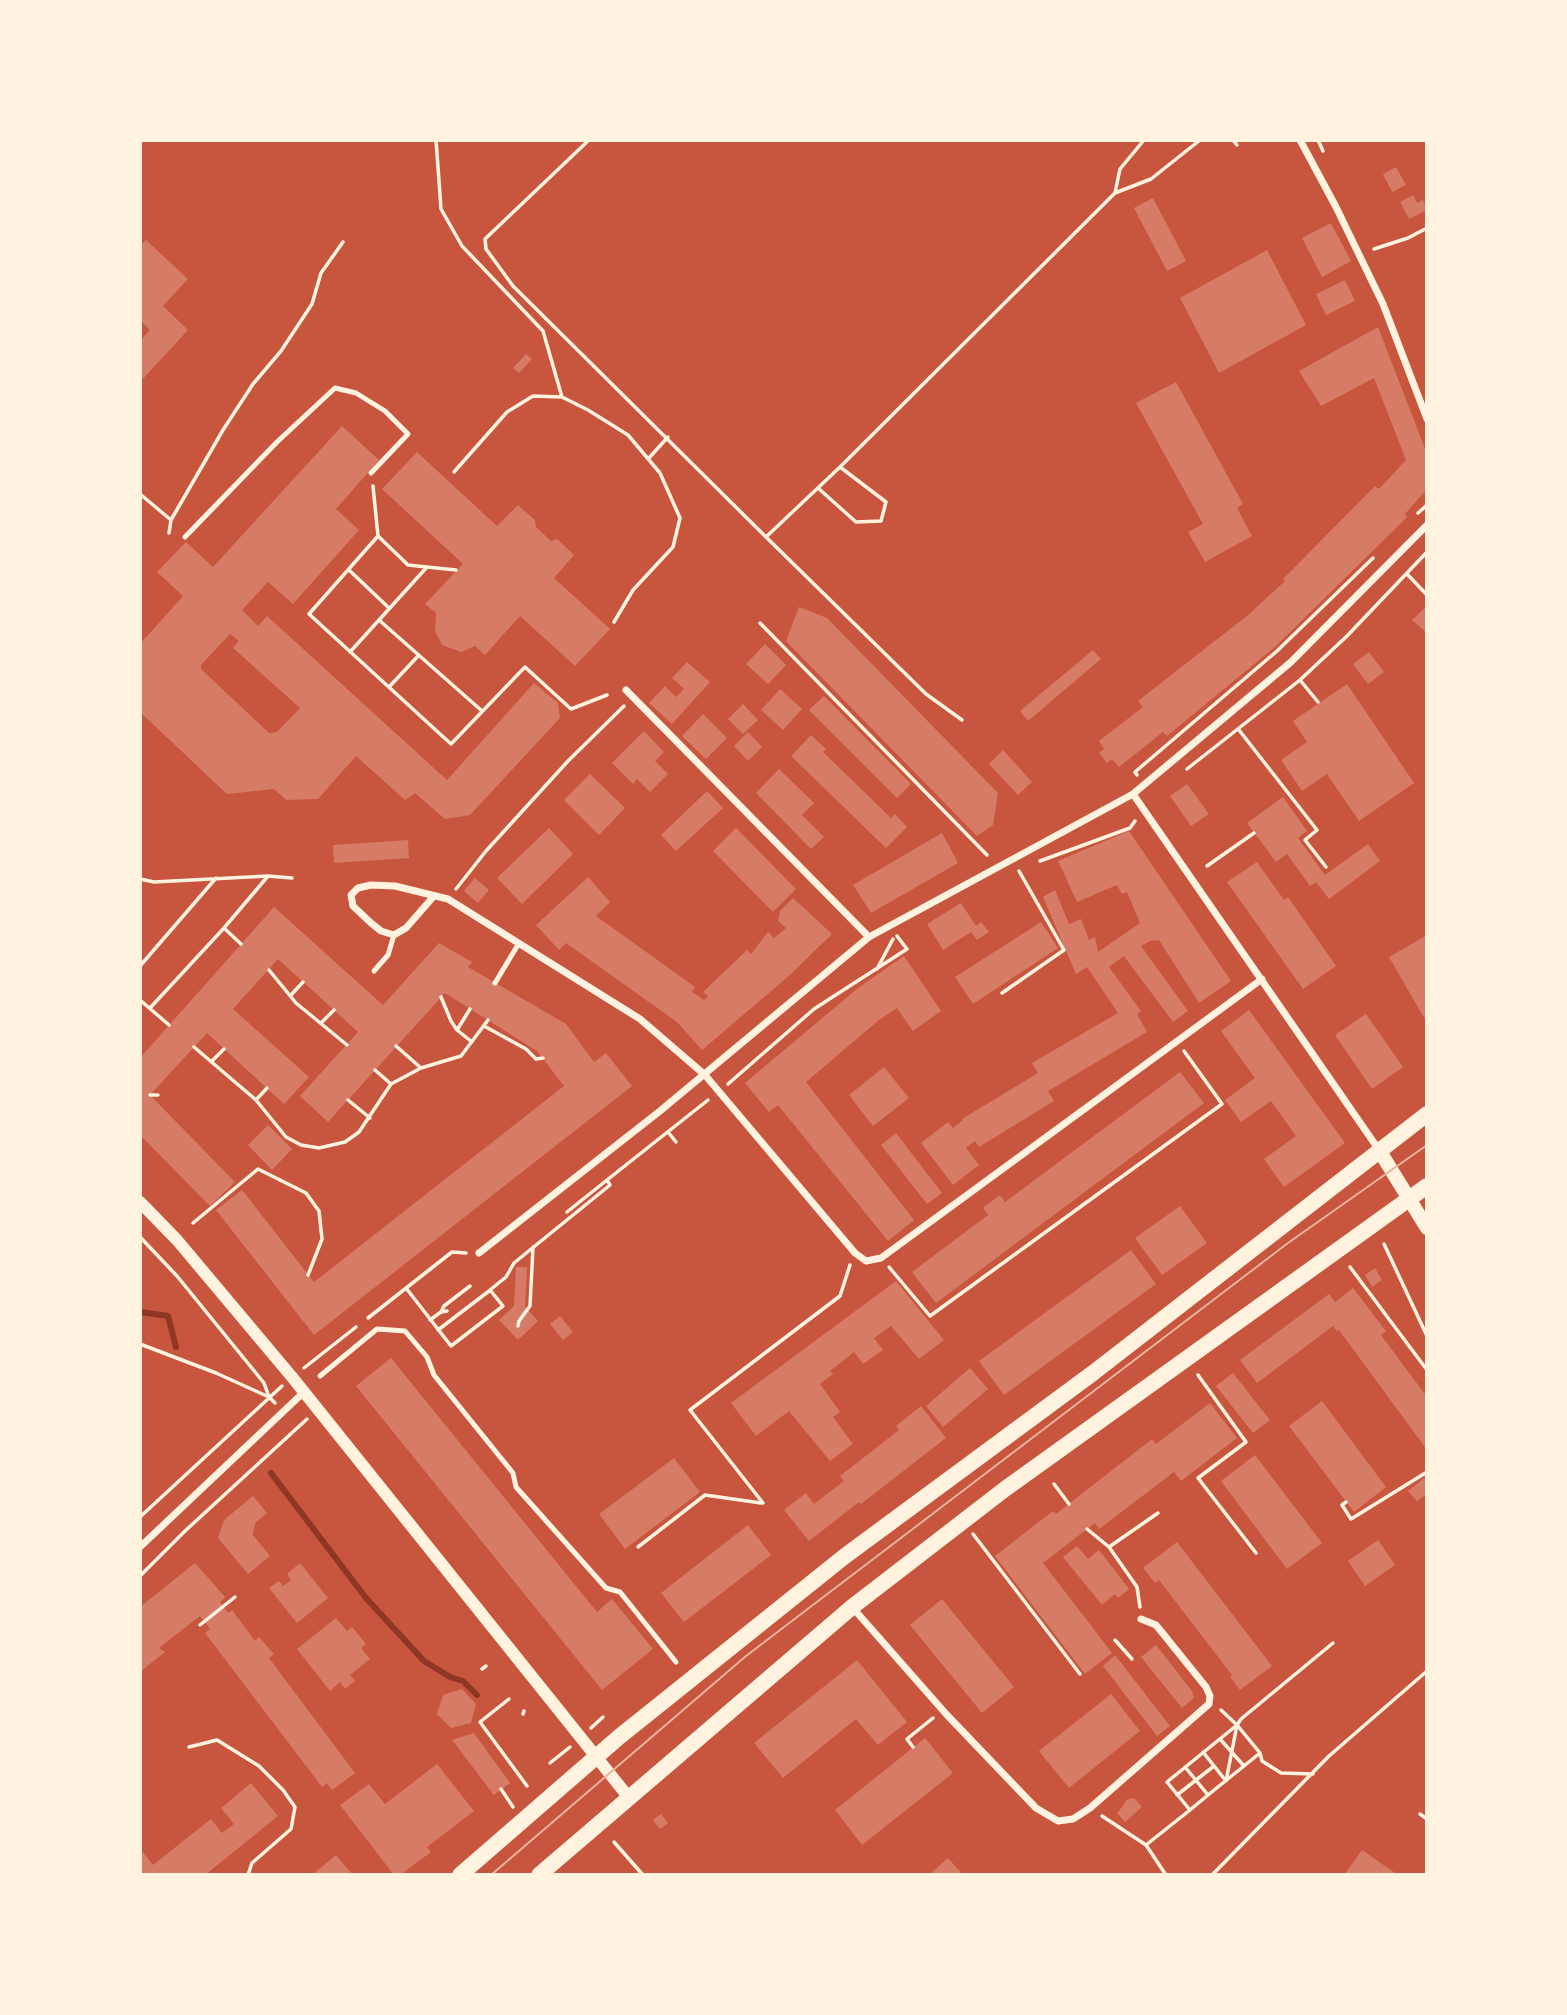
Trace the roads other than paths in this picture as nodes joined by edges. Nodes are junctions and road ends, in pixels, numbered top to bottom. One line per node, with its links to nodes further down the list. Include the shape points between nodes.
1 (1300, 140): 2 (street, via 1382,304)
2 (1427, 419)
3 (371, 473): 5 (lane, via 408,434 385,411 356,393 335,388)
4 (1427, 525): 7 (street, via 1291,662)
5 (185, 537)
6 (626, 690): 10 (street)
7 (1133, 794): 10 (street); 13 (street)
8 (434, 896): 9 (street); 9 (street, via 395,886 358,888 351,895 352,906 381,931); 11 (street, via 448,899)
9 (394, 935): 12 (lane, via 388,955)
10 (869, 937): 15 (street)
11 (519, 943): 14 (lane); 15 (street, via 640,1019)
12 (374, 971)
13 (1262, 979): 15 (street, via 881,1258 866,1261); 17 (street)
14 (495, 983)
15 (705, 1075): 22 (street)
16 (1427, 1114): 17 (main road)
17 (1379, 1150): 19 (main road); 29 (main road, via 1104,1365 845,1556)
18 (1427, 1186): 19 (main road)
19 (1409, 1199): 21 (main road); 26 (main road, via 963,1521)
20 (140, 1202): 24 (street)
21 (1427, 1228)
22 (479, 1254)
23 (320, 1376): 28 (lane, via 377,1329 405,1331 427,1357 434,1375 513,1473 516,1487 606,1588 620,1592)
24 (304, 1392): 25 (street); 29 (street)
25 (140, 1547)
26 (852, 1607): 27 (street, via 1036,1808 1058,1821 1073,1819 1090,1808 1209,1704 1206,1687 1156,1625); 30 (main road)
27 (1142, 1619)
28 (676, 1662)
29 (594, 1758): 30 (street); 31 (main road)
30 (630, 1800): 32 (main road)
31 (460, 1875)
32 (539, 1875)

